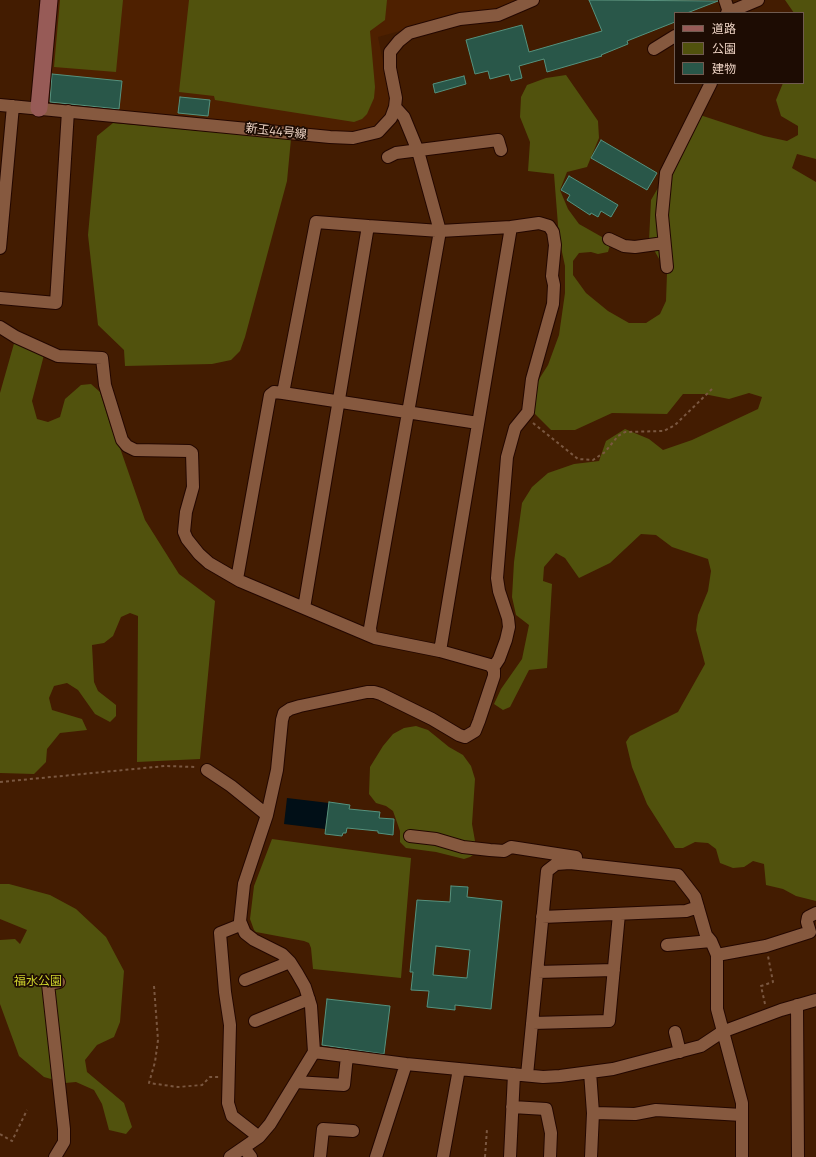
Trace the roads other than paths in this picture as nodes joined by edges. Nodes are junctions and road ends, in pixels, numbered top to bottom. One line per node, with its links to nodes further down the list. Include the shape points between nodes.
1 (49, 0): 13 (street)
2 (533, 0): 12 (street, 新玉44号線, via 498,15 460,19 409,33 390,52 390,68 396,90)
3 (725, 0): 5 (street)
4 (758, 0): 6 (street)
5 (728, 12)
6 (730, 12)
7 (674, 37): 8 (street)
8 (654, 49)
9 (710, 84): 23 (street, via 666,173 662,215)
10 (0, 105): 11 (street, 新玉44号線)
11 (13, 106): 13 (street, 新玉44号線); 18 (street)
12 (395, 107): 14 (street, 新玉44号線, via 391,118 378,132 353,138); 16 (street, via 404,117)
13 (39, 108): 14 (street, 新玉44号線)
14 (68, 111): 26 (street, via 56,303)
15 (501, 150): 16 (street, via 498,140)
16 (418, 151): 17 (street); 21 (street)
17 (388, 157)
18 (2, 208): 24 (street)
19 (368, 226): 21 (street); 28 (street, via 316,222); 29 (street)
20 (511, 226): 21 (street); 31 (street); 36 (street, via 539,223 549,226 553,232 555,246 552,276 554,285 553,304 532,379 528,412 515,428 507,457 497,578 509,627 499,659)
21 (440, 232): 30 (street)
22 (610, 239): 23 (street, via 624,246 635,247)
23 (664, 243): 25 (street)
24 (0, 248)
25 (667, 267)
26 (0, 298)
27 (0, 327): 32 (street, via 58,356 102,358 105,385 122,440 127,446 135,450 192,453 193,487 186,512 186,539 209,563)
28 (284, 393): 29 (street); 32 (street, via 270,394)
29 (337, 402): 30 (street); 33 (street)
30 (408, 414): 31 (street); 34 (street, via 370,628)
31 (478, 423): 35 (street)
32 (237, 579): 33 (street)
33 (304, 608): 34 (street)
34 (371, 635): 35 (street, via 375,638)
35 (440, 651): 36 (street)
36 (493, 668): 38 (street, via 494,676 475,731 465,737 459,736 432,718 374,692 290,709 284,713 282,720 277,770)
37 (206, 770): 38 (street)
38 (267, 815): 45 (street, via 244,884)
39 (410, 836): 40 (street, via 436,838 463,847 504,851 511,847 584,858)
40 (593, 866): 41 (street, via 678,875 695,897); 44 (street, via 562,863 549,868)
41 (698, 907): 43 (street, via 686,911); 46 (street, via 706,935)
42 (816, 913): 48 (street, via 808,917 810,932 766,946)
43 (619, 914): 44 (street); 50 (street)
44 (542, 917): 51 (street)
45 (240, 925): 49 (street, via 254,940 282,954); 74 (street, via 220,933 230,1025 229,1111)
46 (711, 941): 47 (street); 48 (street)
47 (667, 945)
48 (717, 955): 60 (street, via 717,1009)
49 (290, 962): 52 (street); 54 (street, via 305,987)
50 (614, 970): 51 (street); 58 (street, via 609,1021)
51 (537, 972): 58 (street)
52 (245, 980)
53 (59, 982): 76 (street, via 48,984 64,1129 64,1142)
54 (308, 1000): 57 (street); 61 (street)
55 (816, 1000): 56 (street)
56 (797, 1005): 60 (street); 85 (street)
57 (255, 1021)
58 (532, 1024): 68 (street)
59 (675, 1032): 62 (street)
60 (722, 1032): 62 (street, via 701,1046); 72 (street, via 742,1103)
61 (314, 1052): 63 (street); 69 (street)
62 (680, 1052): 66 (street)
63 (347, 1056): 64 (street); 69 (street, via 344,1085)
64 (406, 1064): 65 (street); 79 (street)
65 (459, 1069): 67 (street); 80 (street)
66 (590, 1072): 68 (street, via 543,1077); 71 (street)
67 (514, 1074): 68 (street); 70 (street)
68 (527, 1075)
69 (296, 1082): 74 (street)
70 (512, 1107): 81 (street); 82 (street, via 546,1109 551,1133)
71 (593, 1113): 72 (street, via 636,1114 656,1110); 83 (street)
72 (742, 1115): 84 (street)
73 (353, 1131): 78 (street, via 323,1129)
74 (259, 1137): 75 (street)
75 (248, 1153): 77 (street)
76 (55, 1157)
77 (230, 1157)
78 (320, 1157)
79 (376, 1157)
80 (443, 1157)
81 (510, 1157)
82 (550, 1157)
83 (591, 1157)
84 (742, 1157)
85 (798, 1157)

